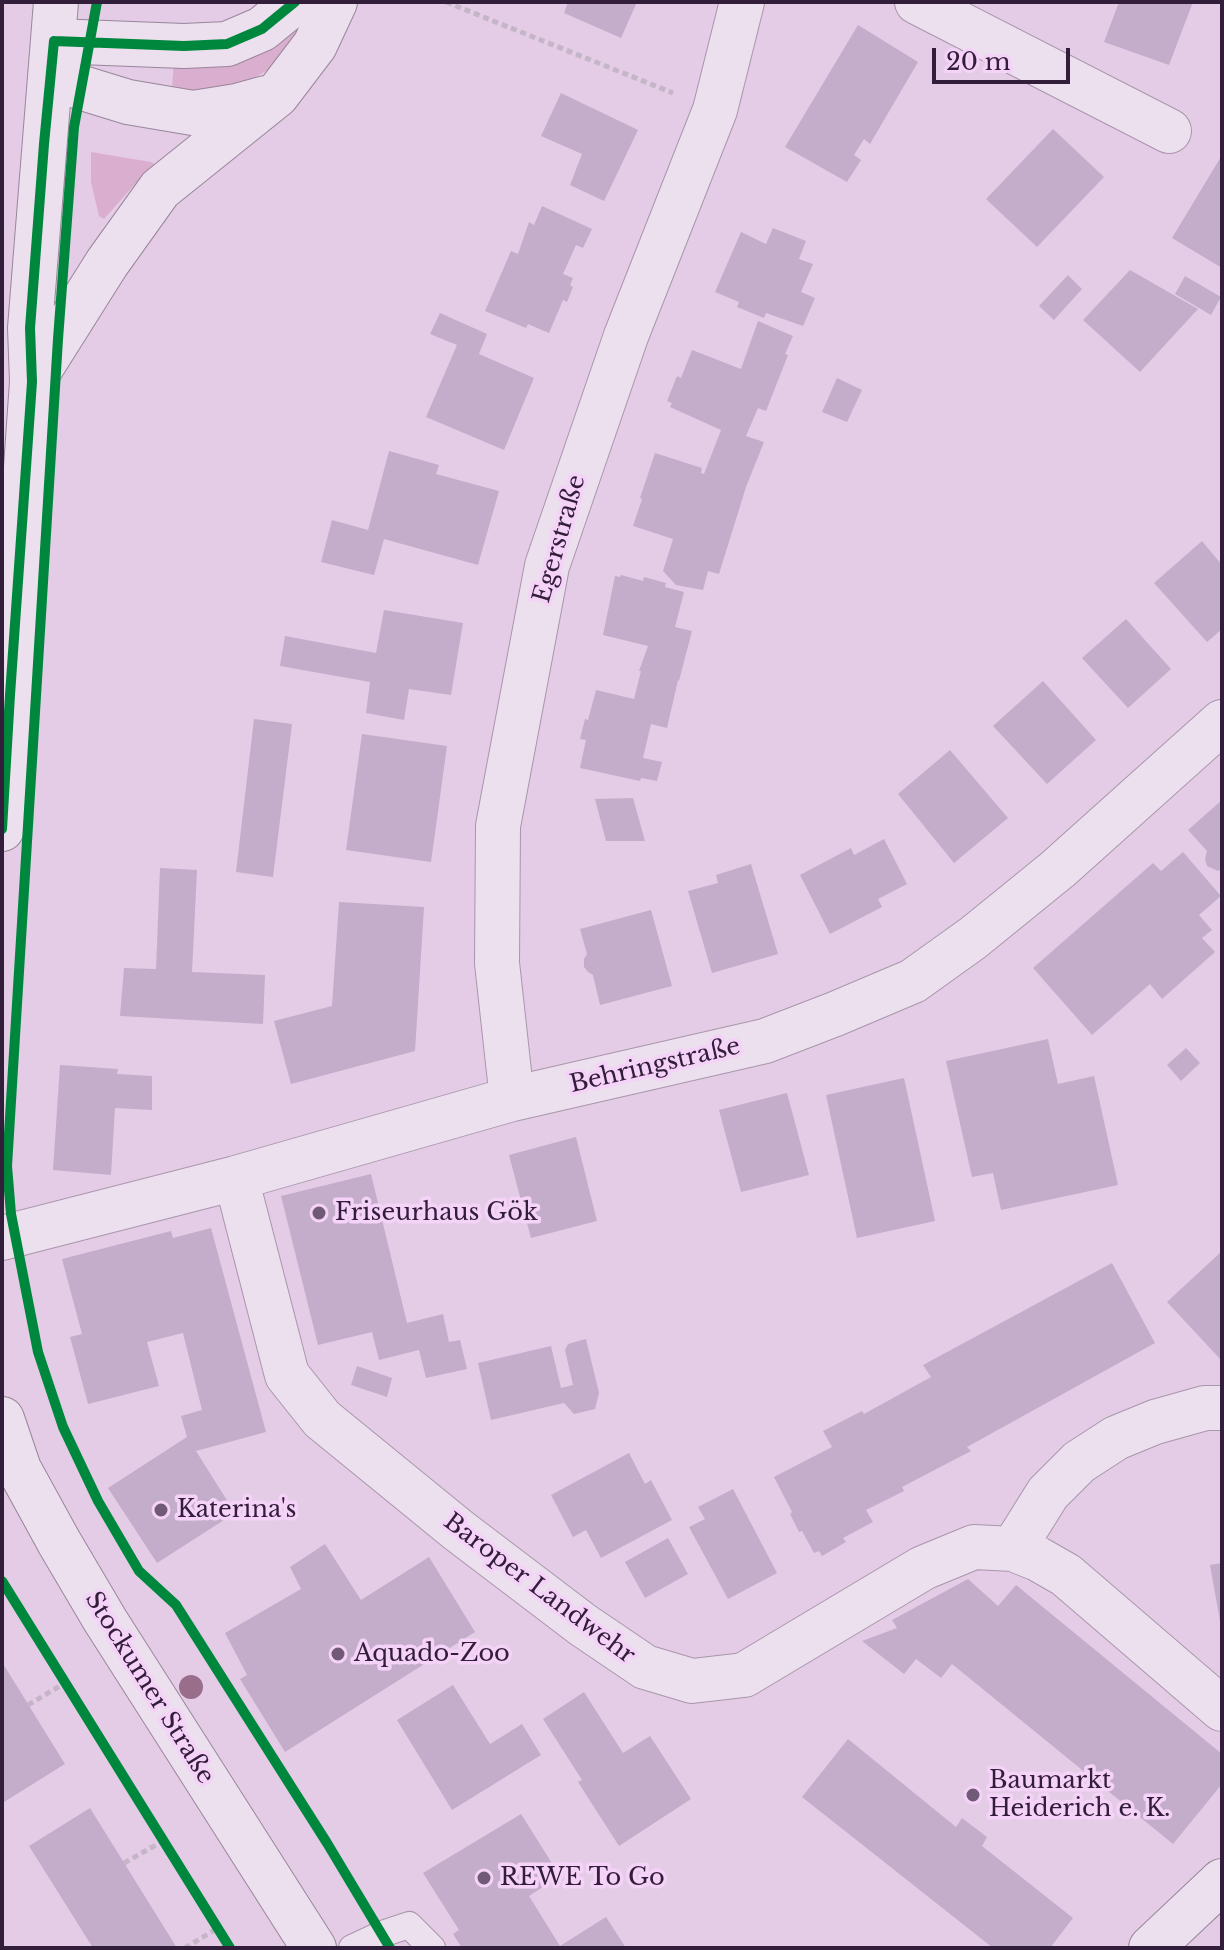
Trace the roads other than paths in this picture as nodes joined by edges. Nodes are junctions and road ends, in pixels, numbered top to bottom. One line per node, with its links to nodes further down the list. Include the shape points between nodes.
1 (295, 2): 5 (street, via 262,29 227,44)
2 (335, 2): 6 (street, via 315,45)
3 (742, 2): 11 (street, Egerstraße, via 715,110 626,336 547,566 498,826 497,963)
4 (917, 2): 7 (street)
5 (53, 40): 6 (street, via 128,102 193,113); 8 (street, via 30,328)
6 (277, 95): 8 (street, via 160,189)
7 (1169, 131)
8 (32, 382): 10 (street)
9 (1222, 722): 11 (street, Behringstraße, via 1058,869 913,981 765,1041)
10 (2, 829)
11 (512, 1099): 12 (street, Behringstraße)
12 (236, 1178): 13 (street, Behringstraße); 17 (street, Baroper Landwehr, via 287,1375 322,1419 458,1530 645,1667 692,1681 744,1675 923,1568 974,1547)
13 (2, 1238)
14 (1222, 1408): 17 (street, via 1155,1422 1116,1438 1079,1462 1048,1493)
15 (2, 1419): 16 (street, Stockumer Straße)
16 (11, 1472): 20 (street, Stockumer Straße)
17 (1013, 1549): 18 (street, Baroper Landwehr, via 1066,1575)
18 (1222, 1709)
19 (1222, 1881): 23 (street)
20 (314, 1948)
21 (352, 1948): 22 (lane, via 409,1925)
22 (432, 1948)
23 (1151, 1948)

